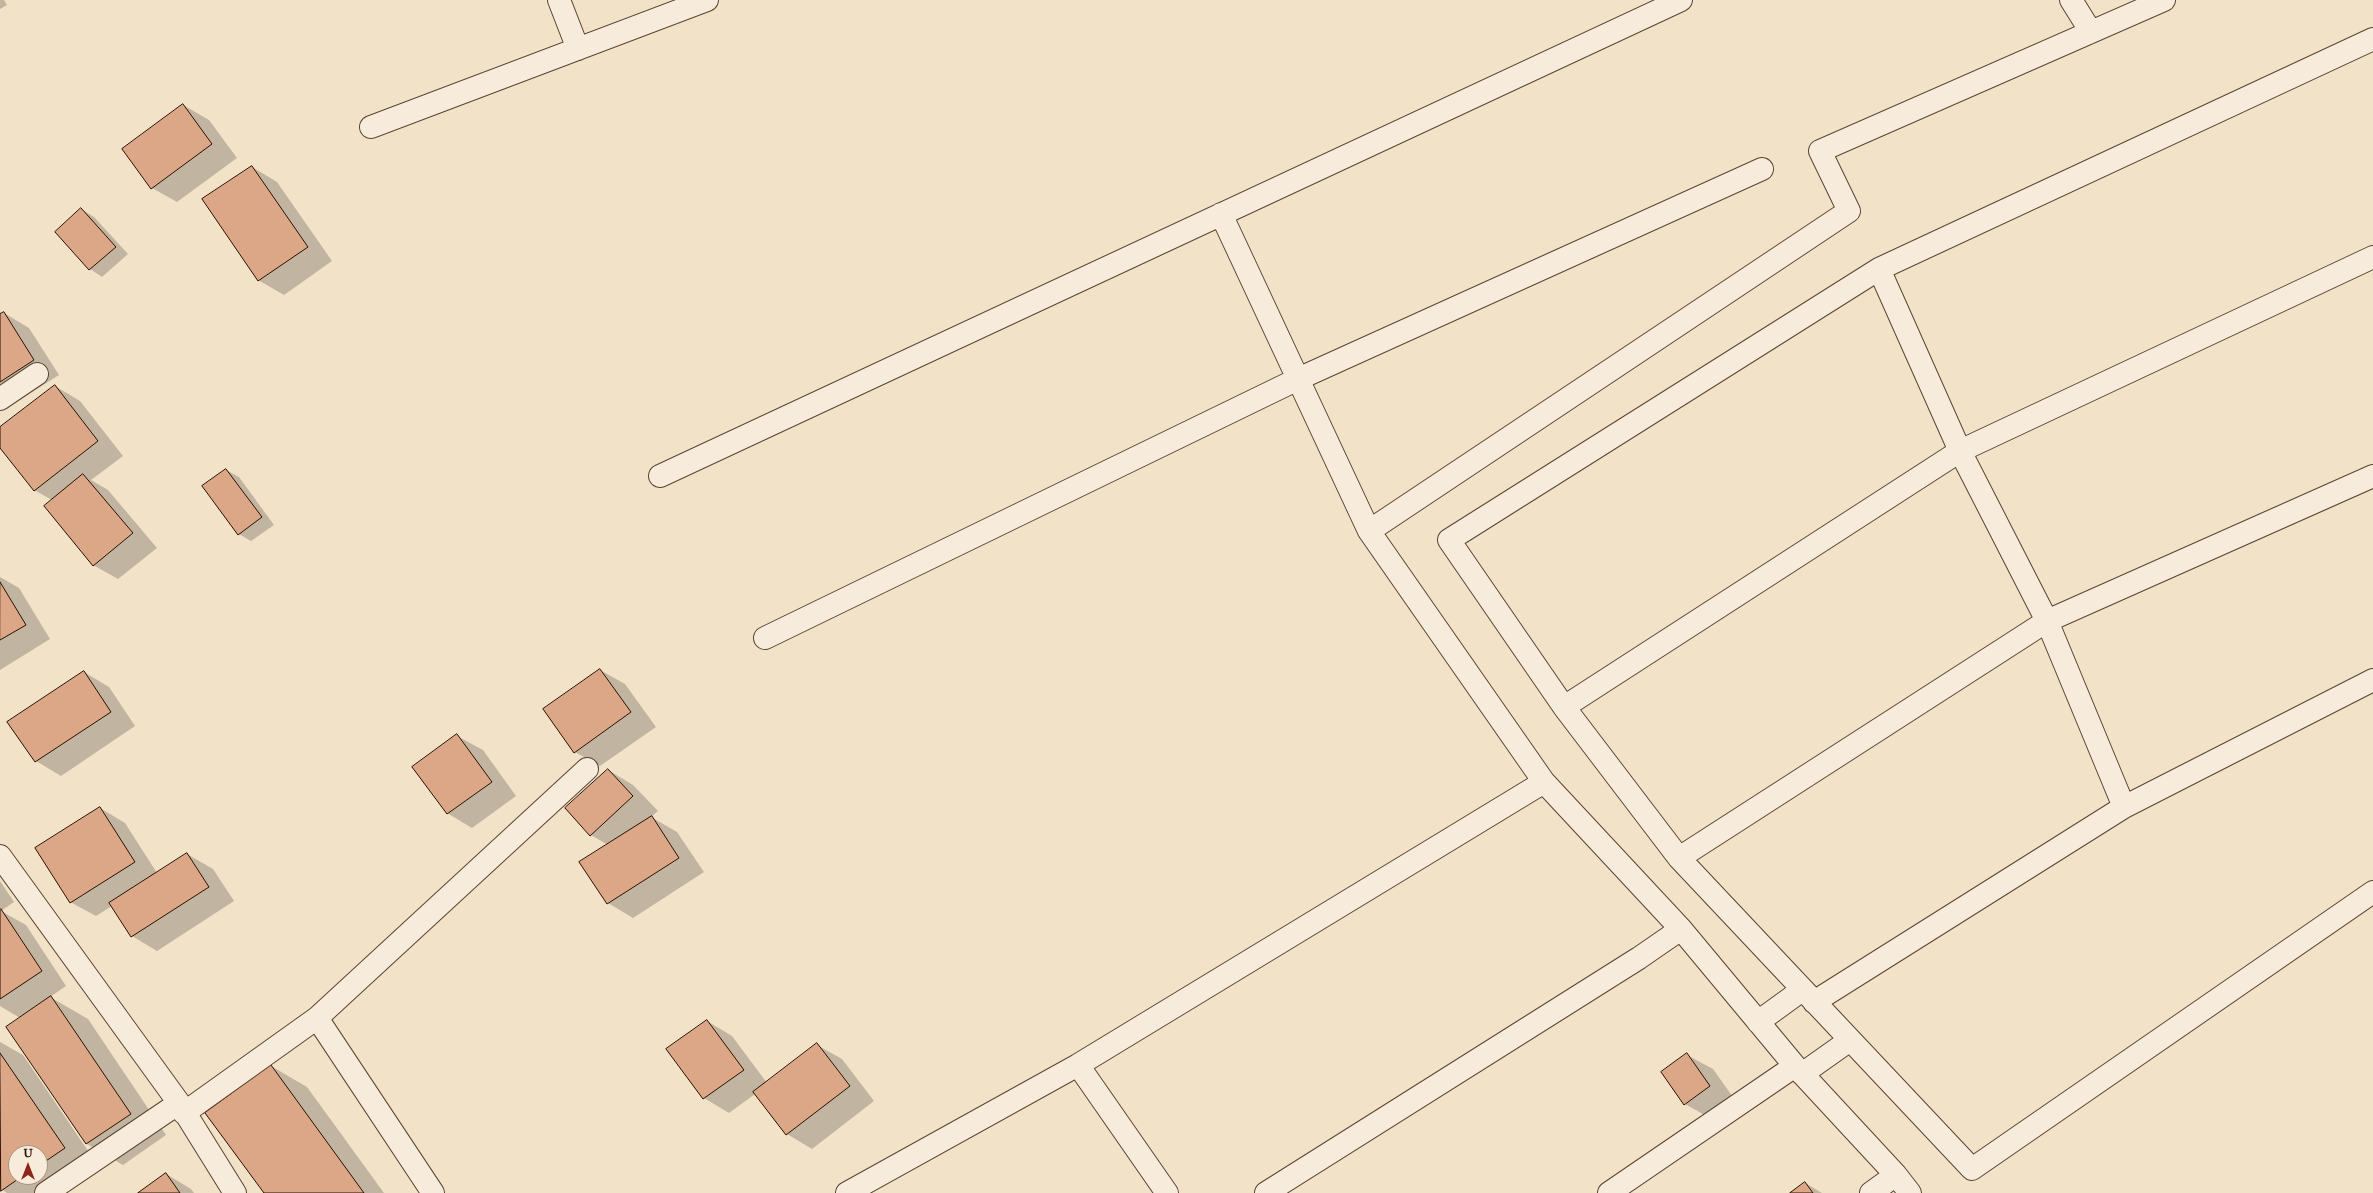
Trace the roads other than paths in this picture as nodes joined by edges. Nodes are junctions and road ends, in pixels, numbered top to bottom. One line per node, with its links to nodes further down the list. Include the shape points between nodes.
1 (559, 0): 8 (street)
2 (707, 0): 8 (street)
3 (1680, 0): 11 (street)
4 (2070, 0): 6 (street)
5 (2164, 0): 6 (street)
6 (2091, 32): 20 (street, via 1820,151 1849,211)
7 (2373, 39): 13 (street)
8 (578, 49): 9 (street)
9 (371, 128)
10 (1762, 169): 15 (street)
11 (1221, 214): 15 (street); 18 (street)
12 (2373, 257): 17 (street)
13 (1879, 269): 17 (street); 24 (street, via 1448,540)
14 (36, 374): 16 (street)
15 (1298, 379): 20 (street); 22 (street)
16 (0, 399)
17 (1960, 451): 21 (street); 24 (street)
18 (660, 476)
19 (2373, 476): 21 (street)
20 (1369, 531): 26 (street)
21 (2047, 621): 27 (street); 29 (street)
22 (764, 638)
23 (2373, 680): 27 (street)
24 (1564, 707): 29 (street)
25 (587, 769): 33 (street)
26 (1544, 782): 31 (street); 36 (street)
27 (2124, 807): 32 (street)
28 (0, 856): 38 (street)
29 (1679, 858): 32 (street)
30 (2373, 892): 35 (street, via 1972,1168)
31 (1681, 929): 34 (street); 45 (street, via 1633,962)
32 (1808, 996): 34 (street); 35 (street)
33 (317, 1018): 38 (street); 42 (street)
34 (1758, 1022): 37 (street)
35 (1850, 1040): 37 (street)
36 (1078, 1065): 43 (street); 44 (street)
37 (1798, 1070): 39 (street); 46 (street)
38 (182, 1108): 40 (street); 41 (street)
39 (1896, 1175): 47 (street); 48 (street)
40 (46, 1193)
41 (235, 1193)
42 (433, 1193)
43 (847, 1193)
44 (1167, 1193)
45 (1266, 1193)
46 (1609, 1193)
47 (1871, 1193)
48 (1910, 1193)

